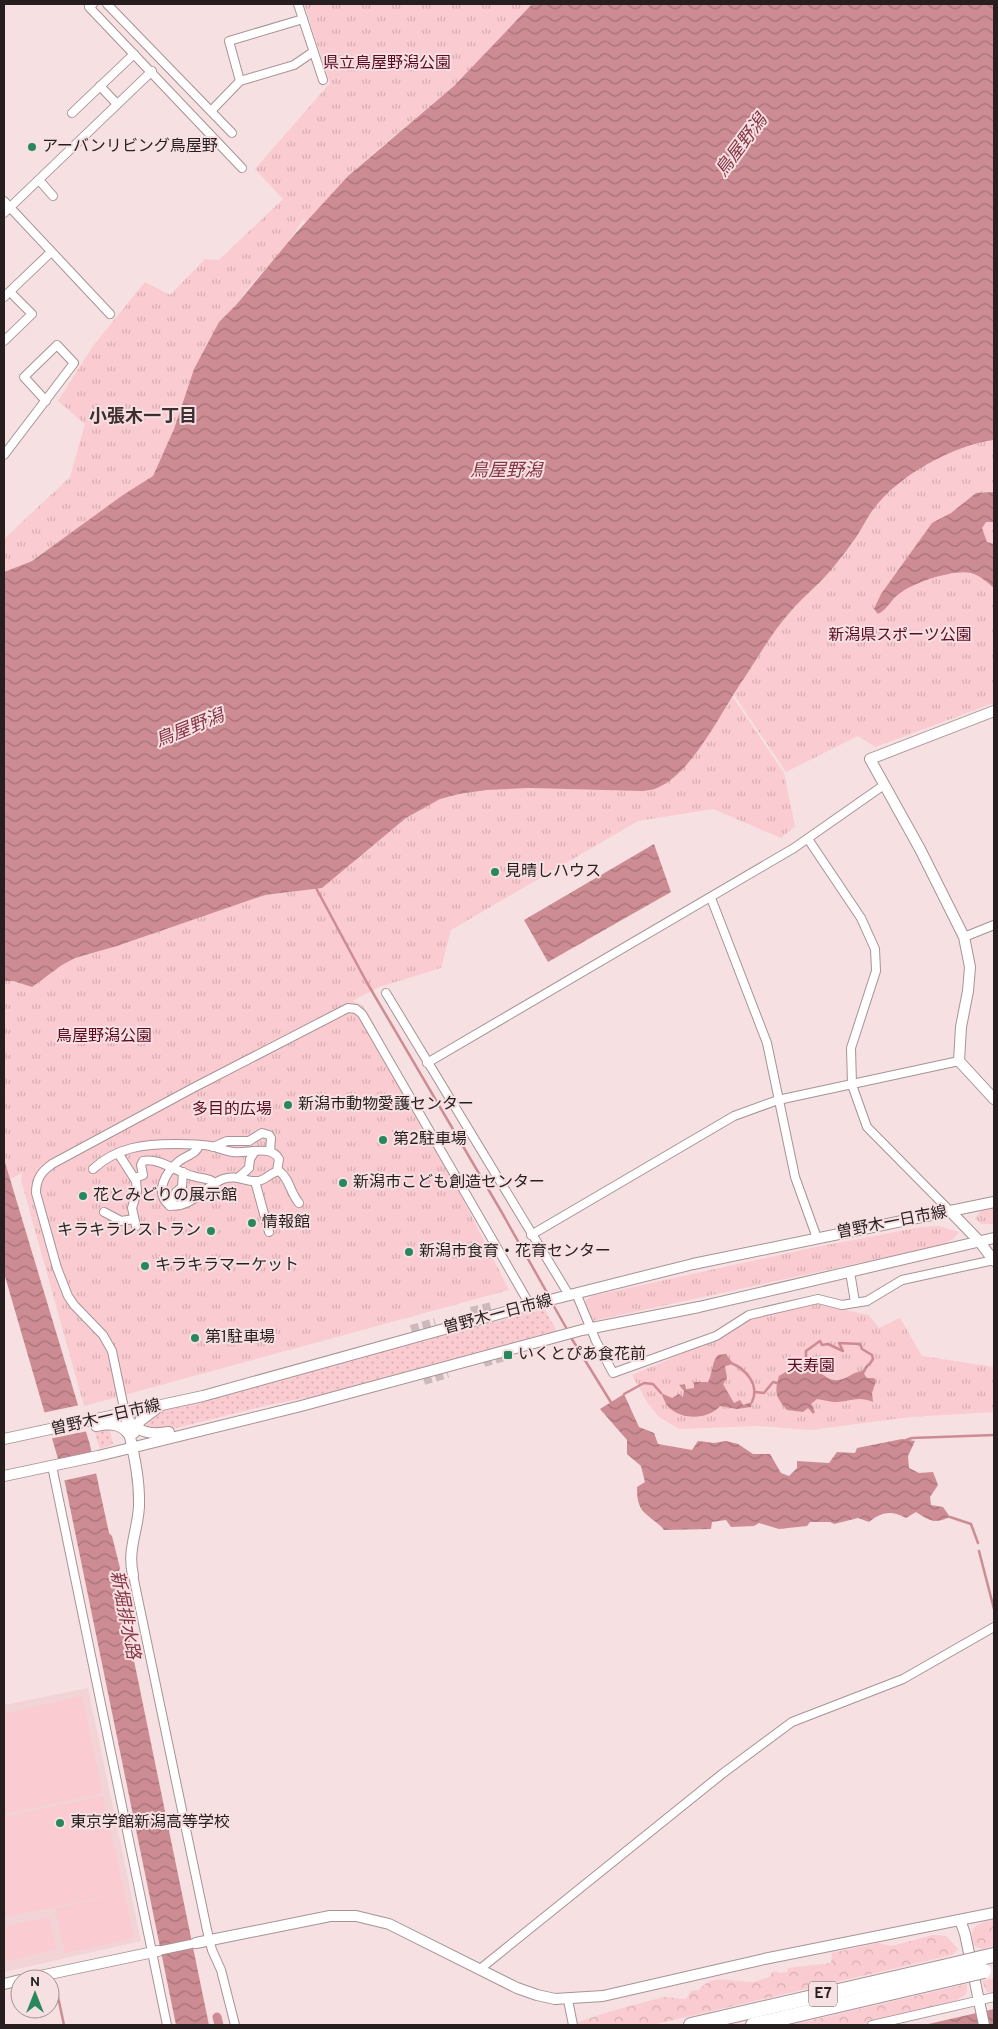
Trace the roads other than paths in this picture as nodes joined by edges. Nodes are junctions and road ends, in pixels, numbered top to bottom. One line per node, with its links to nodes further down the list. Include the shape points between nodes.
1 (93, 4): 6 (street, via 89,7)
2 (107, 4): 12 (street)
3 (298, 4): 4 (street)
4 (303, 19): 5 (street); 9 (street, via 229,41)
5 (314, 52): 8 (street); 9 (street, via 294,65)
6 (134, 54): 7 (street); 10 (street)
7 (152, 71): 11 (street); 15 (street)
8 (322, 80)
9 (240, 81): 12 (street)
10 (100, 86): 11 (street); 13 (street)
11 (117, 104): 16 (street)
12 (211, 111): 14 (street)
13 (72, 113)
14 (232, 133)
15 (242, 168)
16 (39, 180): 17 (street); 19 (street)
17 (53, 196)
18 (4, 201): 19 (street)
19 (7, 210): 20 (street)
20 (51, 252): 21 (street); 22 (street)
21 (7, 295): 23 (street, via 32,314)
22 (110, 314)
23 (4, 341)
24 (46, 401): 24 (street, via 74,363 57,345 24,377); 25 (street)
25 (4, 455)
26 (994, 711): 27 (main road, via 870,759)
27 (884, 785): 28 (street); 31 (main road)
28 (808, 839): 29 (street); 35 (street, via 861,918 875,949 876,971 851,1048)
29 (711, 898): 34 (street); 37 (street, via 767,1043)
30 (994, 925): 31 (street)
31 (964, 937): 33 (main road, via 970,967)
32 (386, 993): 34 (street)
33 (959, 1061): 35 (street); 36 (main road)
34 (427, 1063): 57 (street)
35 (852, 1085): 37 (street); 54 (street, via 867,1127)
36 (994, 1099)
37 (778, 1100): 57 (street, via 734,1116); 58 (street, via 795,1177)
38 (199, 1145): 39 (street); 42 (street, via 147,1144); 43 (street, via 197,1151)
39 (214, 1147): 40 (street, via 227,1141 249,1141 262,1133 271,1138); 41 (street, via 234,1152)
40 (270, 1151): 41 (street); 45 (street, via 280,1159)
41 (255, 1152): 47 (street, via 249,1168)
42 (118, 1153): 44 (street, via 107,1157); 48 (street)
43 (174, 1166): 46 (street); 48 (street, via 145,1160 140,1167 143,1175); 53 (street, via 161,1186 161,1194)
44 (93, 1169)
45 (278, 1171): 49 (street); 52 (street, via 285,1176)
46 (183, 1172): 50 (street); 53 (street, via 182,1187)
47 (239, 1177): 49 (street); 50 (street, via 225,1178)
48 (135, 1178): 55 (street, via 137,1191 132,1208 135,1223 121,1221)
49 (255, 1181): 56 (street)
50 (215, 1184): 53 (street, via 188,1203)
51 (994, 1202): 54 (main road, 曽野木一日市線)
52 (299, 1203)
53 (170, 1206)
54 (950, 1211): 58 (main road, 曽野木一日市線); 60 (main road)
55 (104, 1212)
56 (269, 1232)
57 (531, 1235): 63 (street)
58 (817, 1238): 63 (main road, 曽野木一日市線)
59 (994, 1238): 60 (main road, 曽野木一日市線)
60 (979, 1242): 61 (main road); 62 (main road, 曽野木一日市線)
61 (994, 1260): 64 (street, via 902,1280 867,1301)
62 (850, 1272): 64 (street); 66 (main road, 曽野木一日市線)
63 (569, 1295): 65 (main road, 曽野木一日市線); 66 (street)
64 (855, 1302): 66 (street, via 842,1304 818,1299 749,1315 716,1336 613,1373)
65 (534, 1304): 67 (main road, 曽野木一日市線); 70 (street, via 362,1014 348,1008 52,1164 38,1179 36,1193 63,1285 74,1305 103,1335 112,1351)
66 (586, 1329): 69 (main road, 曽野木一日市線)
67 (164, 1405): 70 (main road, 曽野木一日市線); 70 (main road, via 148,1414)
68 (87, 1425): 70 (main road, 曽野木一日市線); 70 (main road, via 114,1424); 71 (main road, 曽野木一日市線)
69 (210, 1428): 70 (main road, 曽野木一日市線); 70 (main road, via 153,1434)
70 (130, 1431): 72 (main road, 曽野木一日市線); 72 (main road); 75 (main road, via 139,1504 131,1553)
71 (4, 1439)
72 (110, 1453): 73 (main road, 曽野木一日市線)
73 (53, 1465): 74 (main road, 曽野木一日市線); 81 (street)
74 (4, 1476)
75 (133, 1575): 79 (street)
76 (994, 1627): 83 (street, via 903,1679 792,1722 722,1774)
77 (994, 1912): 78 (main road)
78 (960, 1920): 87 (main road, via 764,1959 603,1996); 88 (main road)
79 (210, 1941): 80 (main road); 83 (main road, via 330,1916 356,1916 389,1924); 90 (street)
80 (196, 1943): 81 (street)
81 (154, 1951): 85 (main road); 89 (street)
82 (988, 1963): 84 (highway, E7, bridge)
83 (480, 1969): 87 (main road, via 517,1988)
84 (957, 1970): 92 (highway, E7); 93 (highway, E7)
85 (60, 1972)
86 (994, 1997): 88 (street)
87 (568, 2000): 91 (street)
88 (979, 2004): 94 (street); 95 (main road)
89 (167, 2025)
90 (235, 2025)
91 (573, 2025)
92 (691, 2025)
93 (753, 2025)
94 (872, 2025)
95 (984, 2025)

